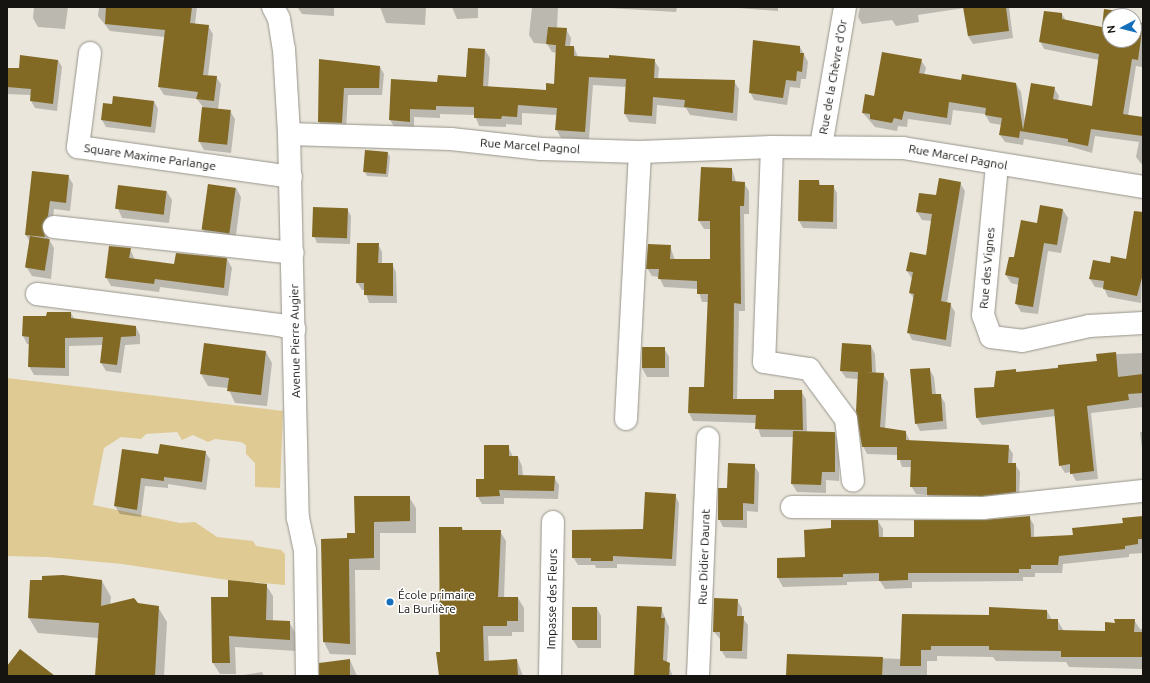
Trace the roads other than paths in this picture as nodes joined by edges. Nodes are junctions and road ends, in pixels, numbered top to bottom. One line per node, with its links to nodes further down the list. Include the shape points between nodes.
1 (273, 7): 4 (street, Avenue Pierre Augier, via 279,19 284,49)
2 (845, 7): 5 (street, Rue de la Chèvre d'Or)
3 (90, 53): 9 (street, Square Maxime Parlange, via 78,147)
4 (289, 134): 7 (street, Rue Marcel Pagnol, via 451,139 541,149); 9 (street, Avenue Pierre Augier)
5 (821, 146): 6 (street, Rue Marcel Pagnol); 8 (street, Rue Marcel Pagnol, via 903,148)
6 (772, 147): 7 (street, Rue Marcel Pagnol); 18 (street, via 764,362 809,369 846,419)
7 (640, 152): 16 (street)
8 (997, 164): 10 (street, Rue Marcel Pagnol); 14 (street, Rue des Vignes, via 983,315 991,337 1022,341 1089,326)
9 (291, 177): 12 (street, Avenue Pierre Augier)
10 (1143, 187)
11 (54, 227): 12 (street)
12 (293, 253): 15 (street, Avenue Pierre Augier)
13 (37, 294): 15 (street)
14 (1143, 323)
15 (294, 329): 22 (street, Avenue Pierre Augier, via 298,518 305,550)
16 (626, 419)
17 (708, 438): 24 (street, Rue Didier Daurat)
18 (853, 481)
19 (1143, 491): 20 (street, via 983,508)
20 (792, 507)
21 (553, 522): 23 (street, Impasse des Fleurs)
22 (307, 676)
23 (550, 676)
24 (698, 676)

